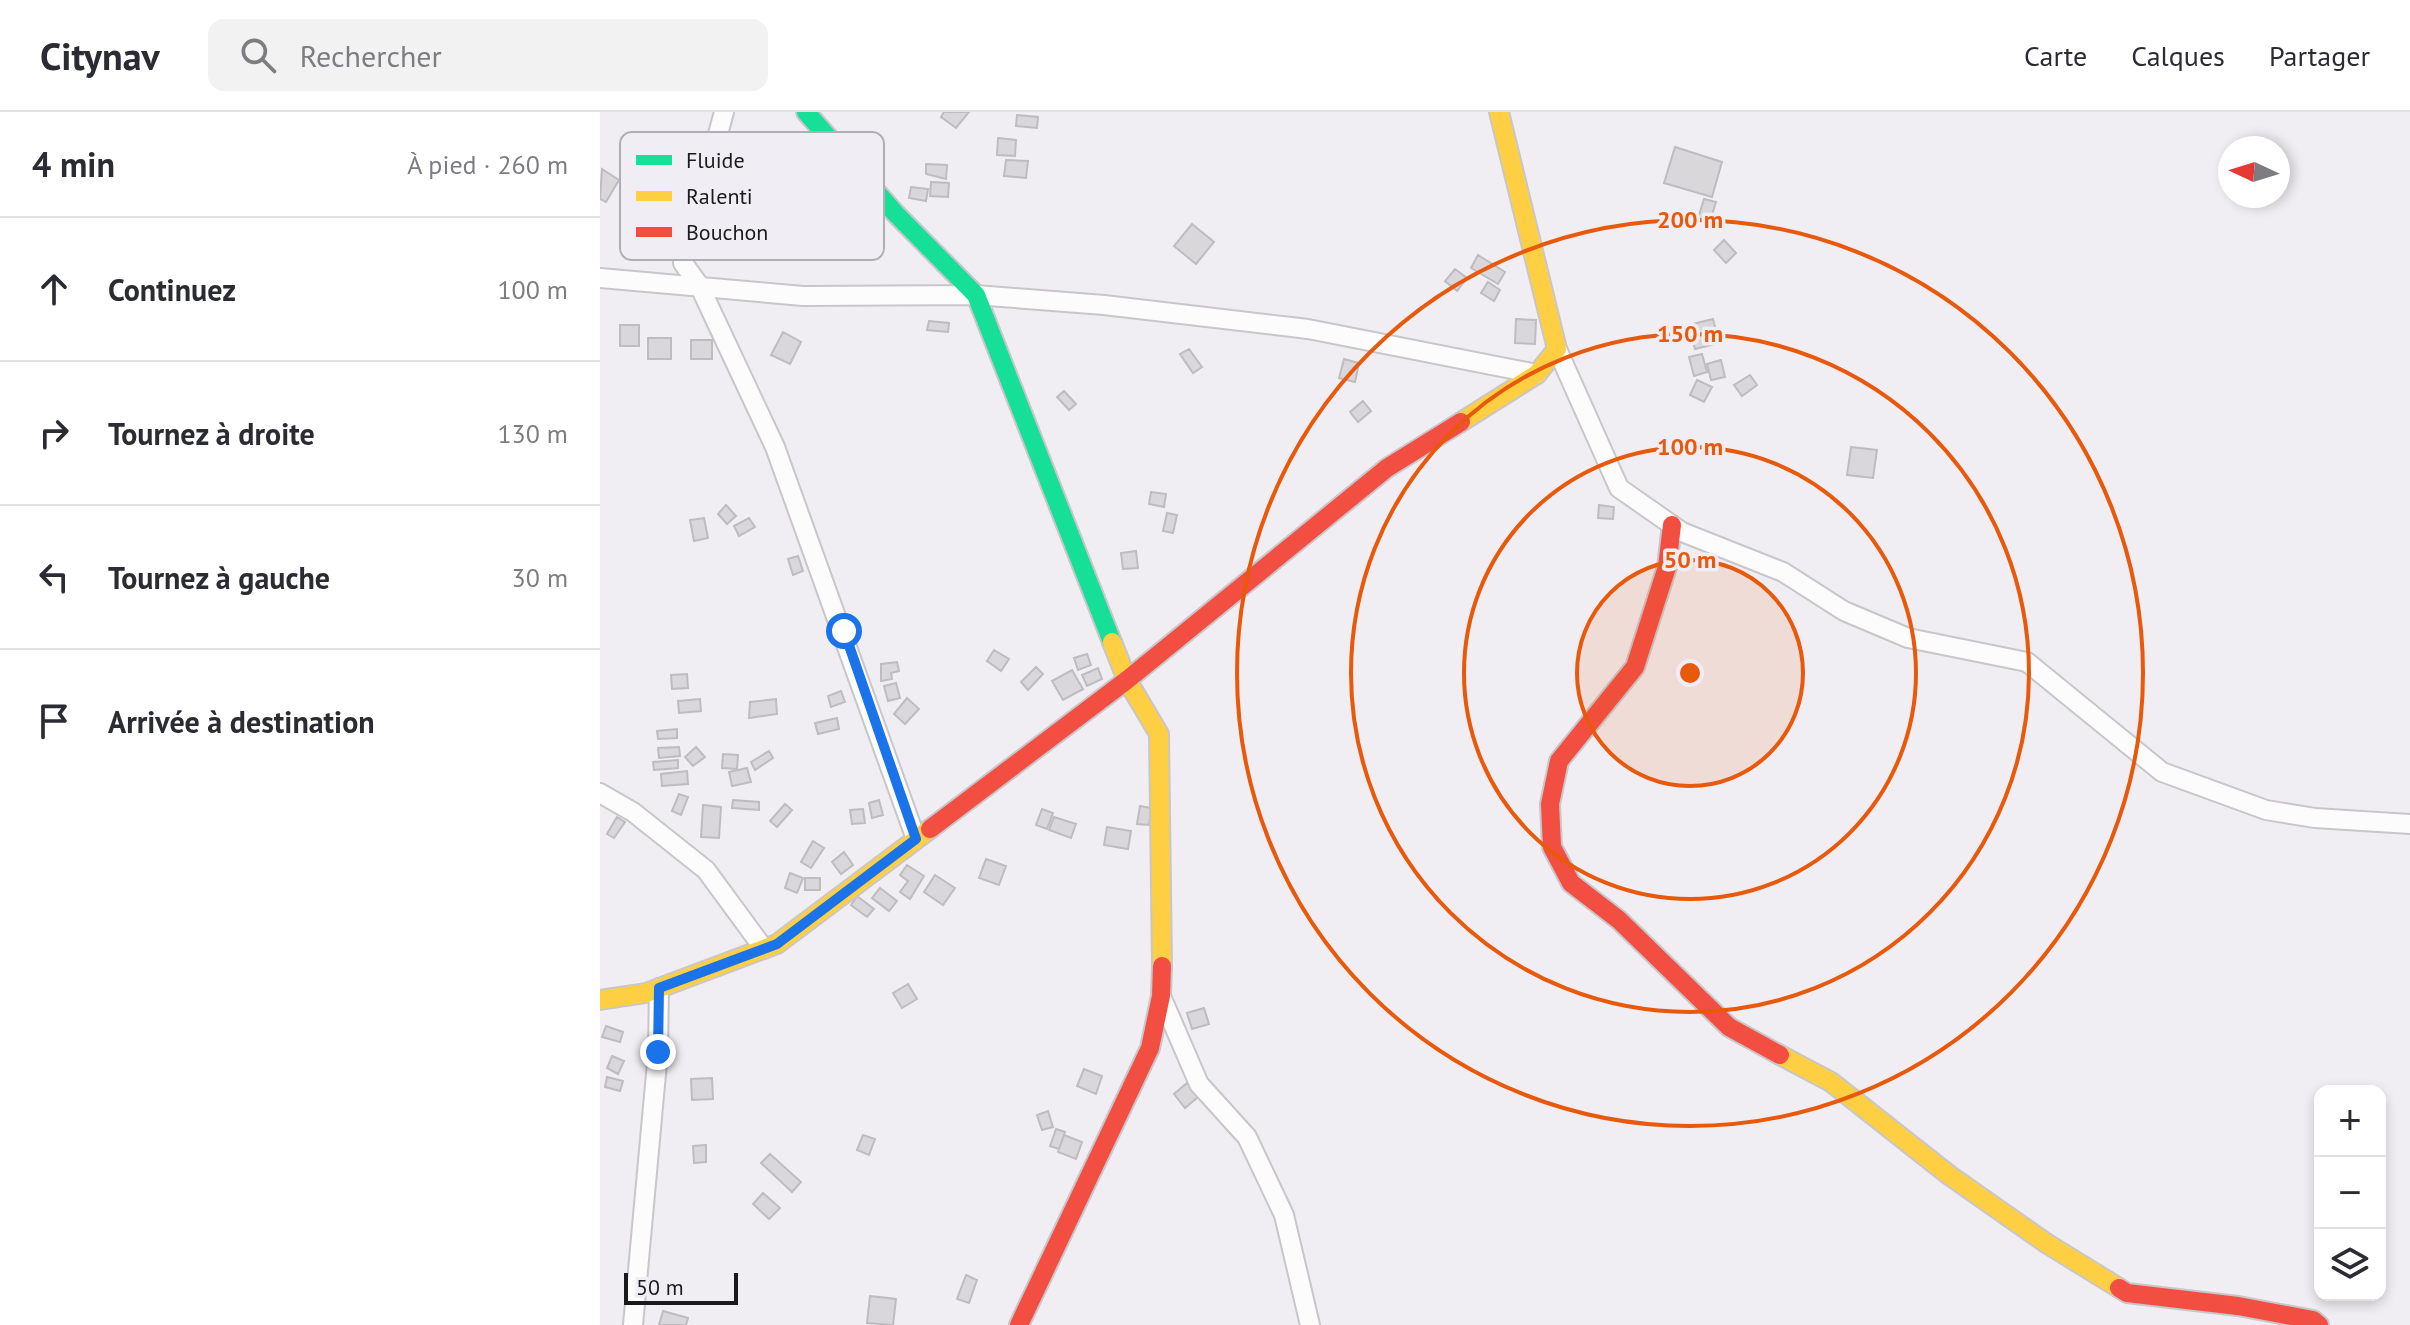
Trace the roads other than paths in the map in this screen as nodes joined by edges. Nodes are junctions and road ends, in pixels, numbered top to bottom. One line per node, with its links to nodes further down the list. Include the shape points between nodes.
1 (724, 112): 4 (street)
2 (806, 112): 5 (street)
3 (1499, 112): 11 (street)
4 (719, 132)
5 (824, 132)
6 (884, 201): 10 (street)
7 (684, 260): 9 (street)
8 (600, 278): 9 (street)
9 (699, 285): 10 (street, via 803,296); 17 (street, via 775,447)
10 (976, 295): 12 (street, via 1308,329); 14 (street)
11 (1557, 349): 12 (street); 13 (street, via 1619,488)
12 (1537, 374): 14 (street, via 1387,468)
13 (1672, 525): 16 (street, via 1783,572 1844,611 1908,638 2027,662 2162,772 2266,810); 25 (street, via 1667,567 1635,667 1559,761 1550,804 1552,847 1571,883 1619,920 1729,1027 1831,1082 1949,1175 2127,1293 2238,1306)
14 (1127, 680): 17 (street); 20 (street, via 1159,734)
15 (600, 793): 18 (street, via 633,812 706,870)
16 (2410, 824)
17 (916, 839): 18 (street)
18 (764, 949): 19 (street)
19 (659, 988): 21 (street); 22 (street)
20 (1161, 996): 23 (street, via 1150,1048); 24 (street, via 1199,1084 1247,1137 1284,1215)
21 (600, 1000)
22 (633, 1325)
23 (1019, 1325)
24 (1310, 1325)
25 (2319, 1325)

